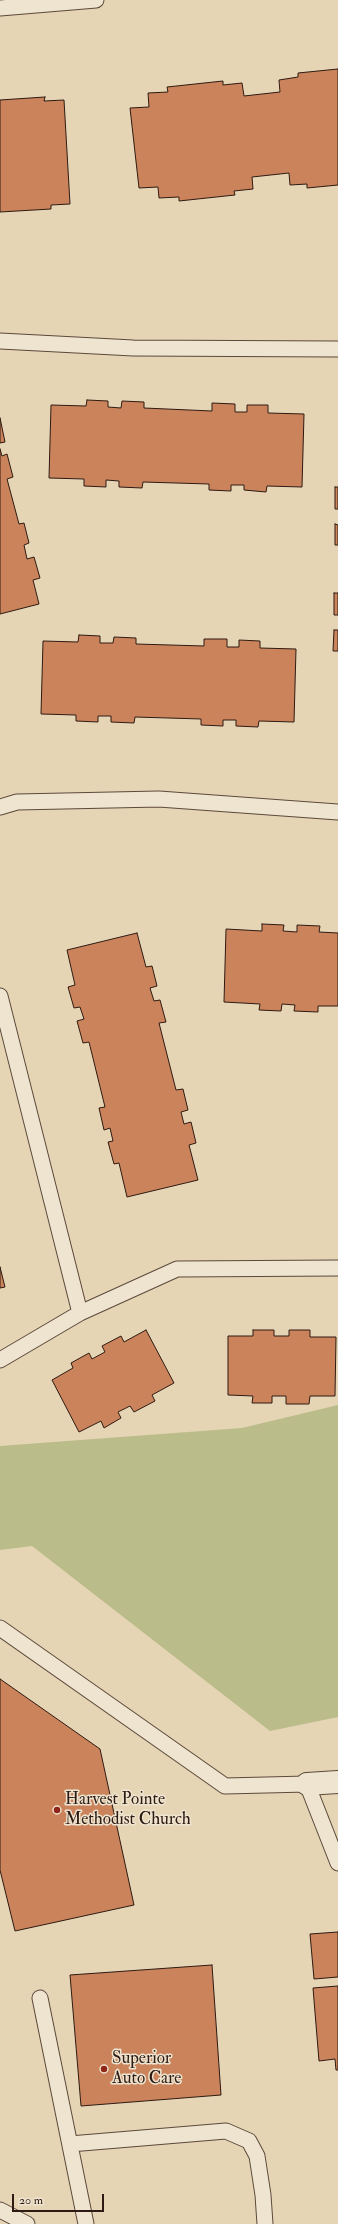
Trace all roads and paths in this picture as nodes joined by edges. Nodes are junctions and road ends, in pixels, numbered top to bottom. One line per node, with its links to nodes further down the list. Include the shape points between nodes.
1 (96, 0): 2 (lane)
2 (0, 8)
3 (0, 341): 4 (lane, via 133,348)
4 (338, 349)
5 (0, 807): 6 (lane, via 17,802 159,799)
6 (338, 812)
7 (0, 996): 9 (lane)
8 (338, 1268): 9 (lane, via 178,1269)
9 (80, 1313): 10 (lane)
10 (0, 1360)
11 (0, 1628): 13 (lane, via 225,1786)
12 (338, 1782): 13 (street)
13 (307, 1784): 14 (lane)
14 (338, 1863)
15 (40, 1998): 16 (lane)
16 (70, 2144): 19 (lane); 20 (lane, via 226,2132 249,2141 257,2156)
17 (0, 2210): 18 (lane)
18 (27, 2224)
19 (86, 2224)
20 (265, 2224)

